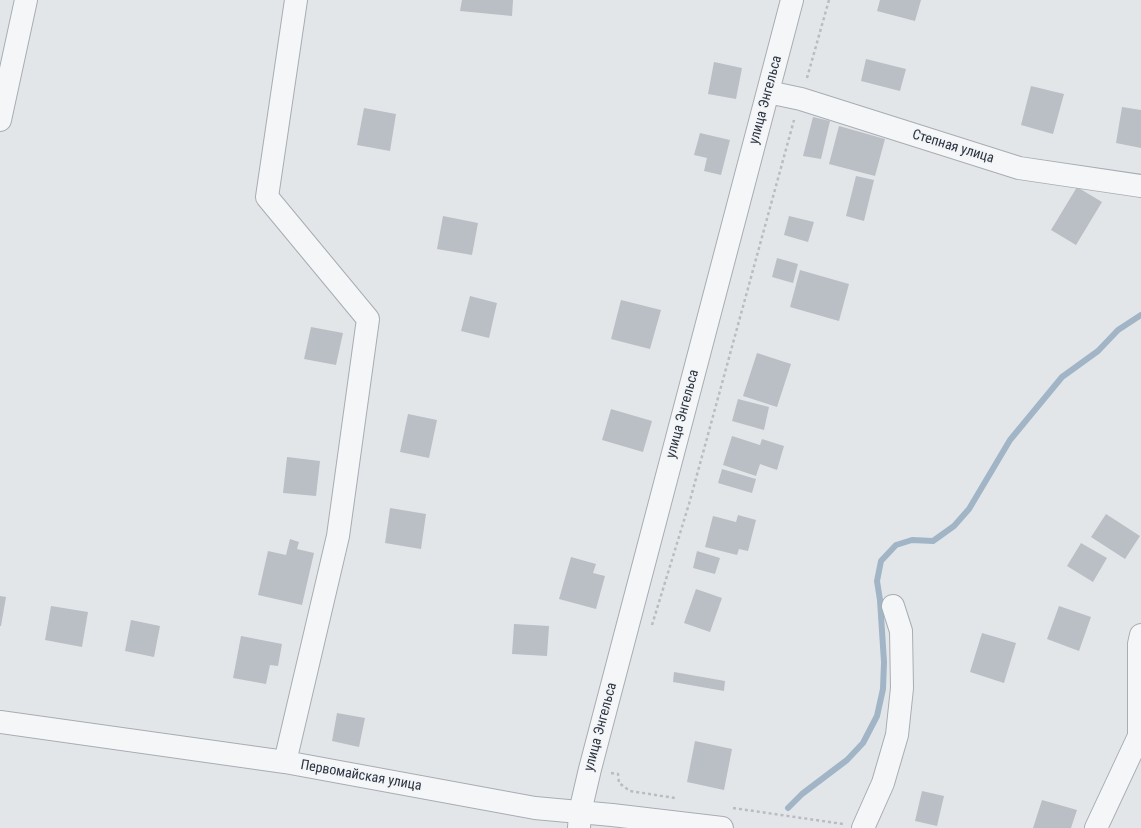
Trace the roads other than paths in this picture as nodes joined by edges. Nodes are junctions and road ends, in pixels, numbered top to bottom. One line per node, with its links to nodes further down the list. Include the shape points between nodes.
1 (26, 0): 5 (street)
2 (296, 0): 11 (street, via 267,197 368,319 338,536)
3 (792, 0): 4 (street, улица Энгельса)
4 (768, 92): 6 (street, Степная улица, via 801,99 1019,168); 12 (street, улица Энгельса, via 594,753)
5 (0, 120)
6 (1141, 186)
7 (893, 606): 14 (street, via 901,631 902,688 897,735 883,783)
8 (1141, 635): 10 (street)
9 (0, 722): 11 (street, Первомайская улица)
10 (1140, 736): 15 (street)
11 (285, 762): 12 (street, Первомайская улица, via 535,808)
12 (579, 820): 13 (street, Первомайская улица)
13 (722, 828)
14 (863, 828)
15 (1096, 828)

